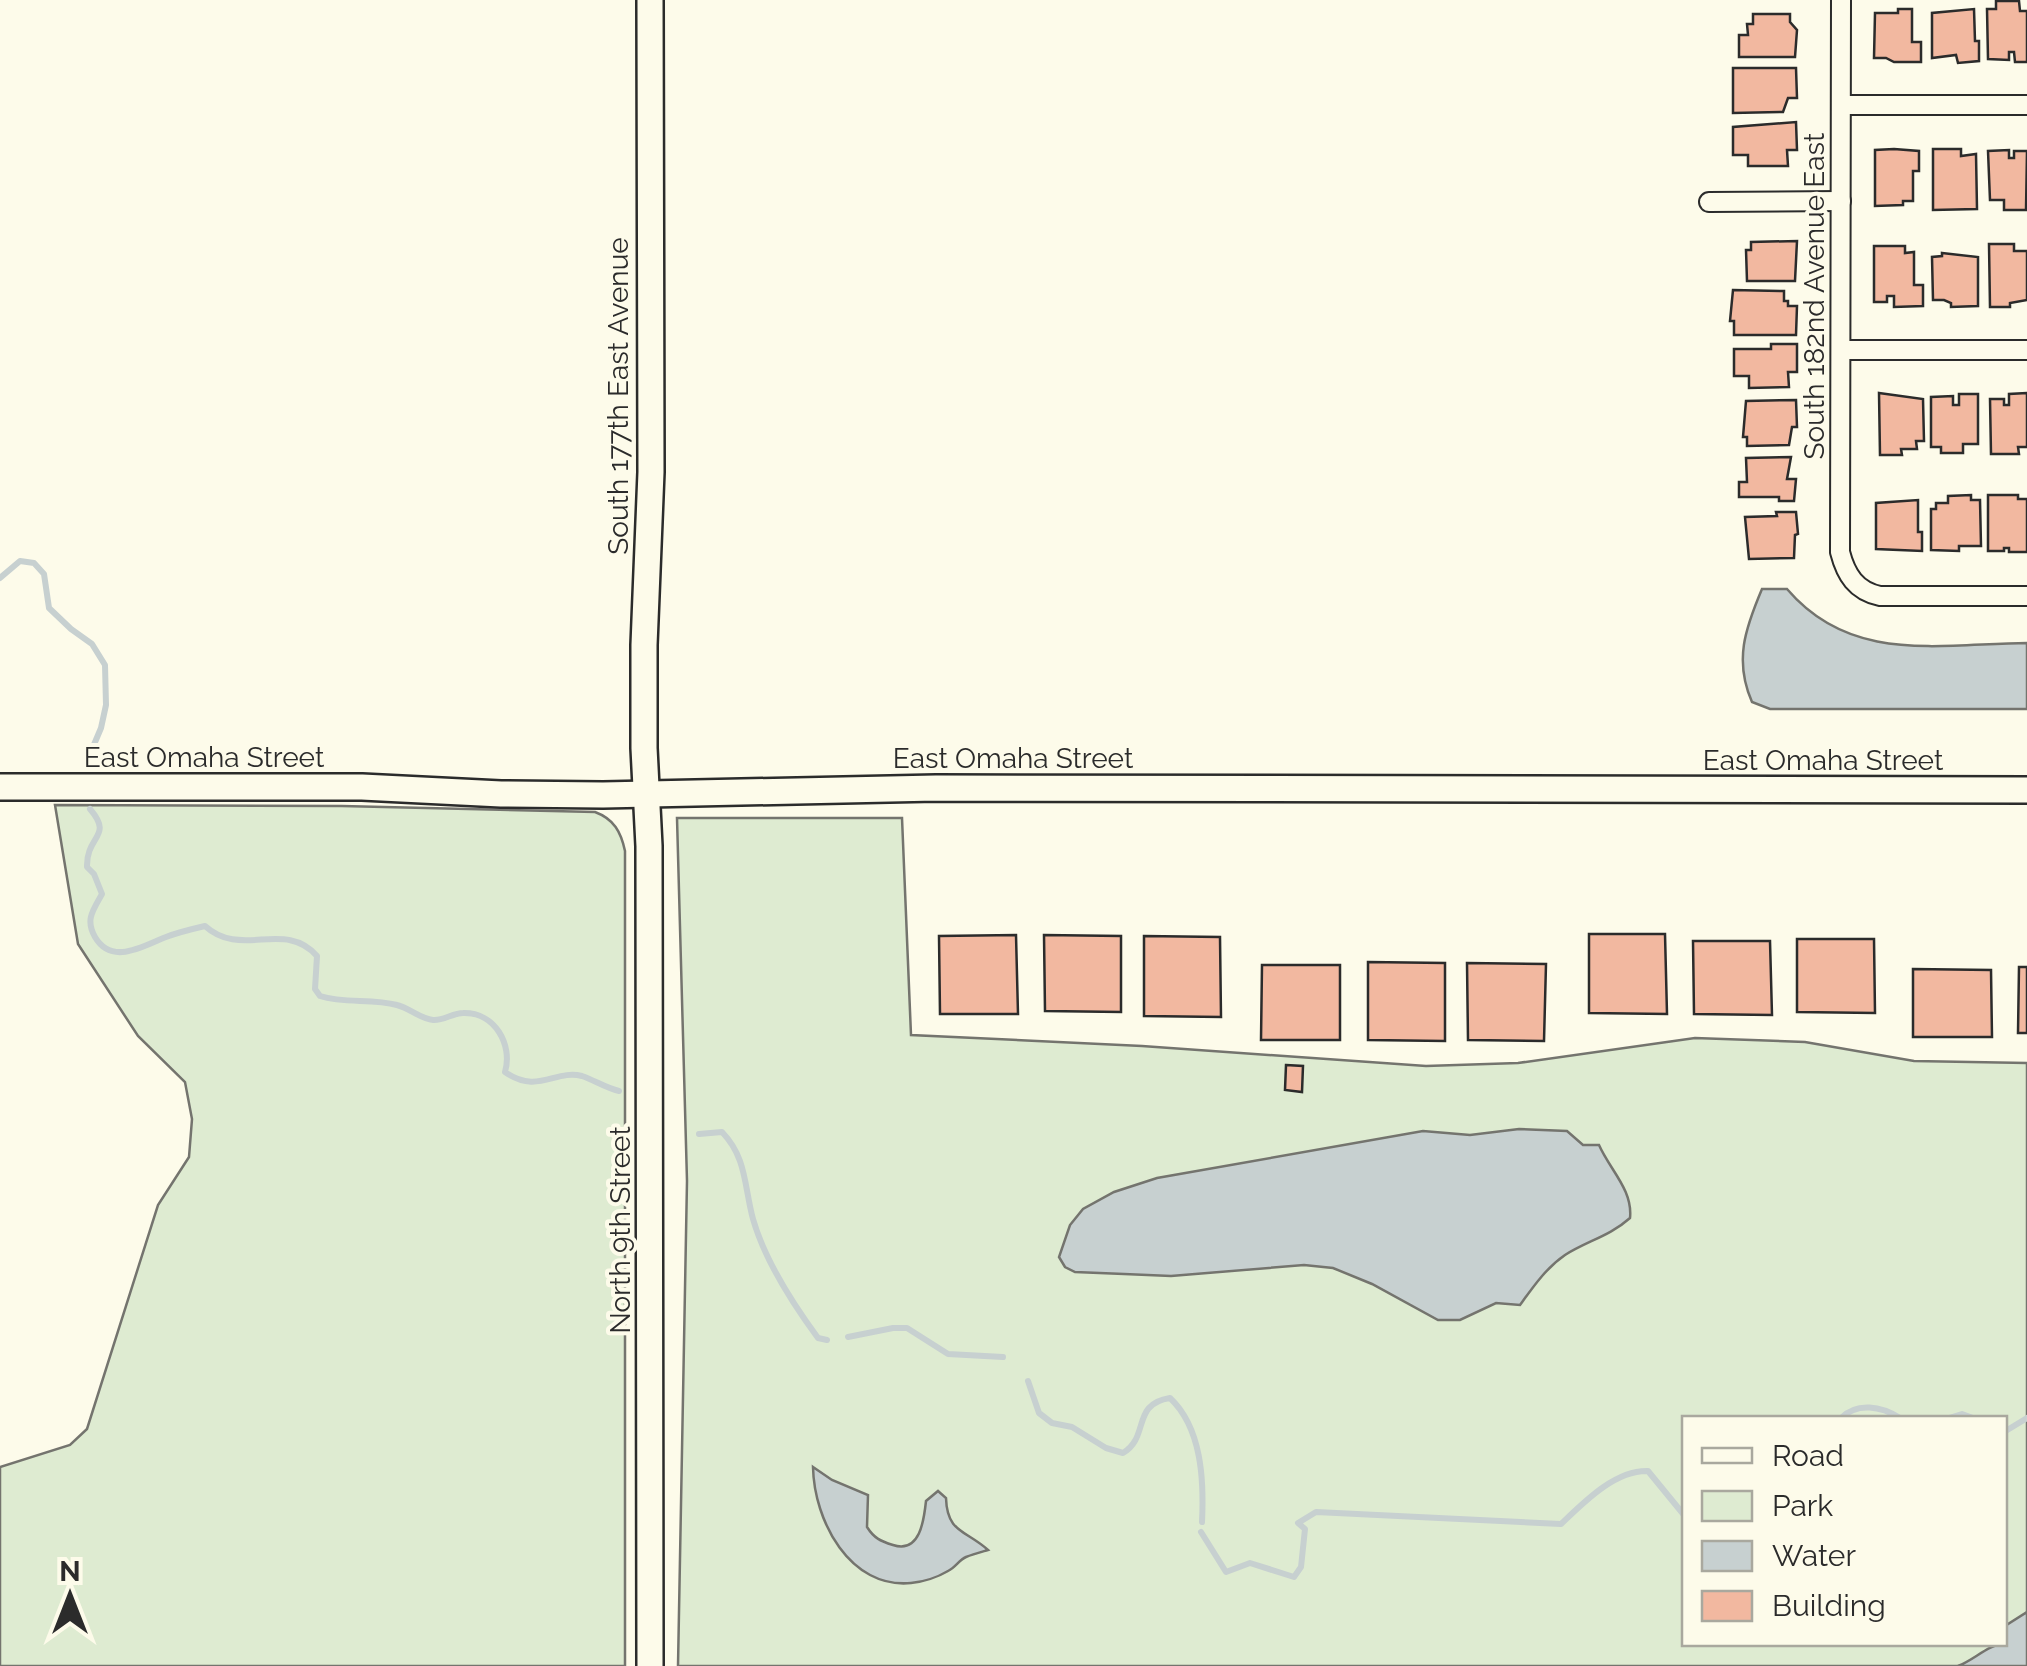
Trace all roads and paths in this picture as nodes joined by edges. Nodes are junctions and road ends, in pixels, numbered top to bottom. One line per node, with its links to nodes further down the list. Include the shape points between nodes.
1 (650, 0): 12 (street, South 177th East Avenue)
2 (1841, 0): 3 (street, South 182nd Avenue East)
3 (1841, 105): 4 (street); 6 (street, South 182nd Avenue East)
4 (2027, 106)
5 (1709, 202): 6 (street)
6 (1841, 202): 7 (street, South 182nd Avenue East)
7 (1842, 350): 8 (street); 9 (street, South 182nd Avenue East, via 1840,552 1847,574 1880,596)
8 (2027, 350)
9 (2027, 596)
10 (0, 786): 12 (street, East Omaha Street)
11 (2027, 790): 12 (street, East Omaha Street)
12 (646, 793): 13 (street, North 9th Street)
13 (650, 1666)

